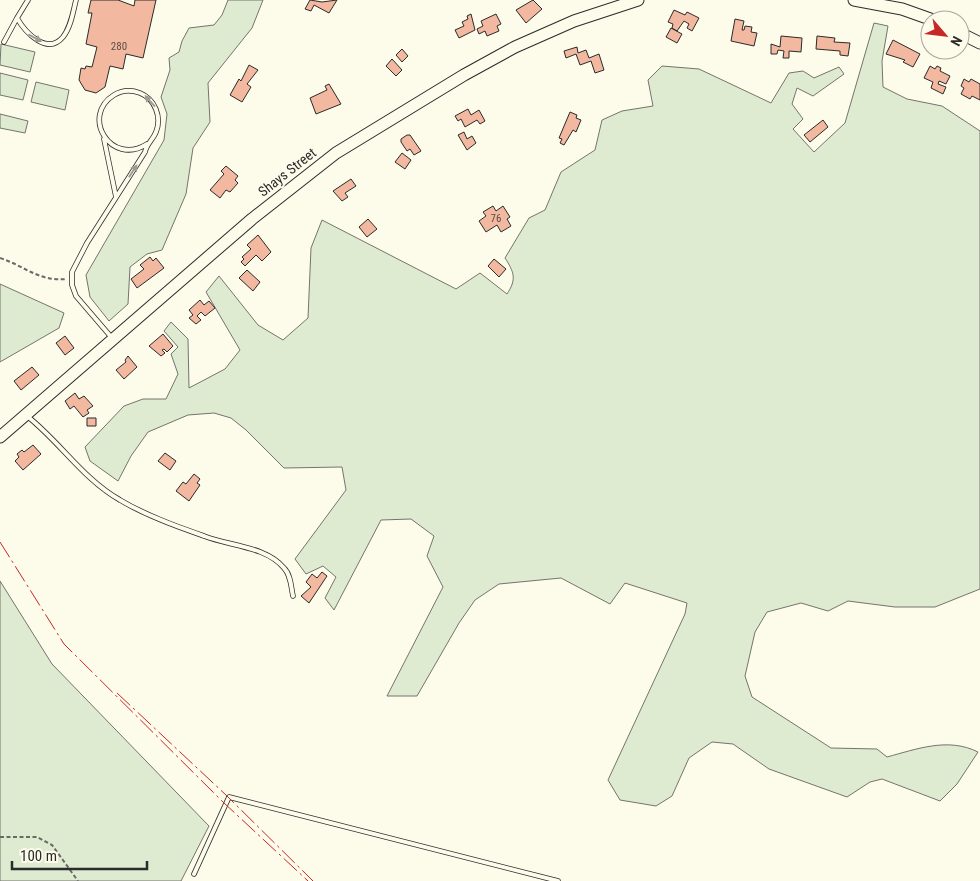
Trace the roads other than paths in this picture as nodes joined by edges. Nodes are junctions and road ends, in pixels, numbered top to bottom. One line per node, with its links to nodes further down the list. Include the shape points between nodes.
1 (28, 0): 6 (lane)
2 (76, 0): 6 (lane, one-way to 2, via 34,39 55,42 67,30)
3 (638, 0): 11 (main road, Shays Street, via 514,47 350,144 270,204)
4 (854, 0): 5 (main road)
5 (920, 15)
6 (17, 18): 7 (lane)
7 (4, 42)
8 (104, 137): 9 (lane, via 124,150); 9 (lane, one-way to 8, via 156,133 158,114 148,98 131,91 118,93 104,105 99,124); 10 (lane)
9 (147, 144): 10 (lane, one-way to 9, via 143,156)
10 (116, 198): 11 (lane, via 80,254 72,278 76,296)
11 (113, 339): 12 (main road, Shays Street)
12 (25, 415): 13 (main road, Shays Street); 14 (lane, via 47,432 85,474 120,500 205,537 269,555 285,568)
13 (0, 437)
14 (293, 596)
15 (194, 874): 16 (lane, via 228,796)
16 (558, 881)

